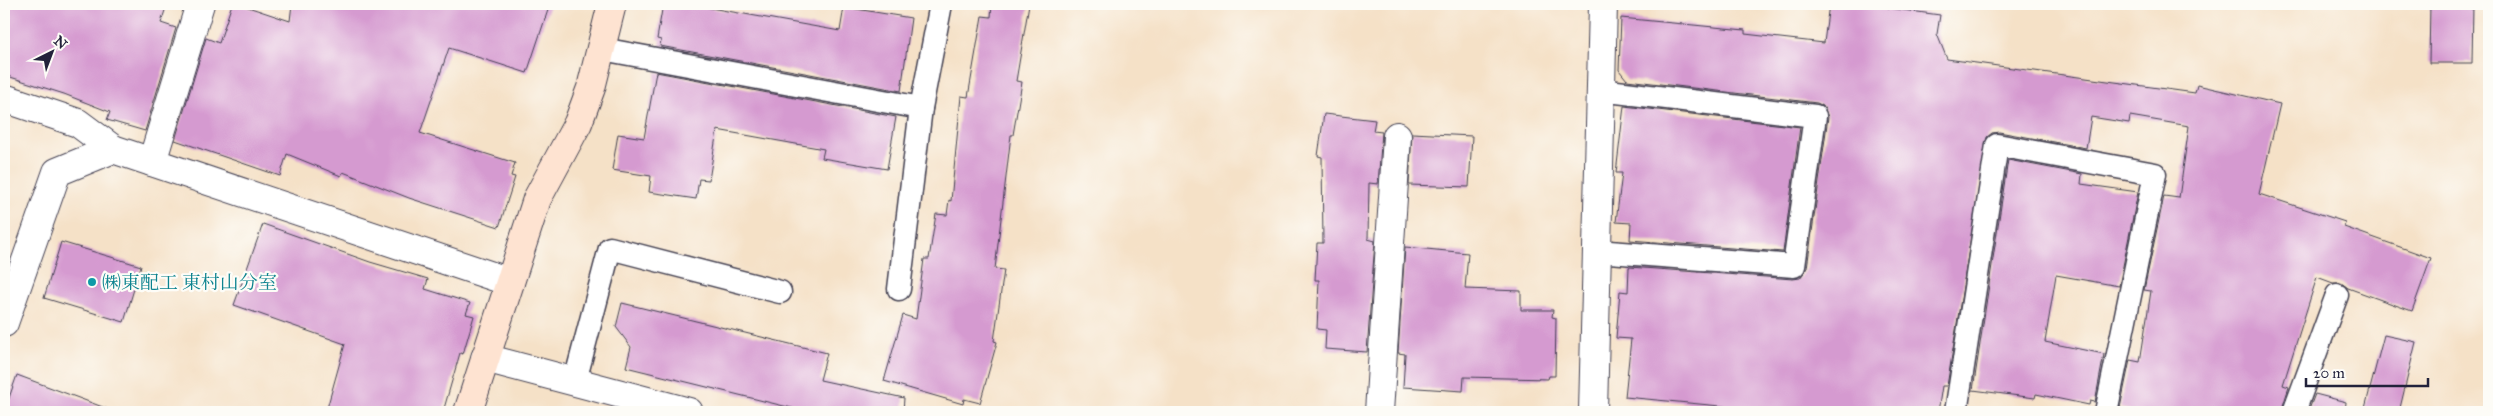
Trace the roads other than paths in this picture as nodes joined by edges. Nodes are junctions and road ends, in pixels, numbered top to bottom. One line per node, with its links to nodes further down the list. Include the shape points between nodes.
1 (200, 4): 11 (street)
2 (612, 4): 5 (street)
3 (941, 4): 8 (lane)
4 (1603, 4): 6 (street)
5 (602, 49): 8 (lane); 13 (street, via 578,123 537,200)
6 (1600, 90): 12 (street); 12 (lane, via 1815,116 1794,266)
7 (4, 98): 10 (street, via 78,123)
8 (922, 108): 14 (lane)
9 (1397, 136): 22 (street)
10 (113, 149): 11 (street); 17 (street, via 57,172)
11 (152, 162): 13 (street)
12 (1596, 251): 23 (street)
13 (510, 282): 18 (street)
14 (899, 289)
15 (780, 292): 19 (lane, via 610,248)
16 (2337, 295): 26 (lane)
17 (4, 323)
18 (485, 358): 19 (street); 20 (street)
19 (575, 380): 21 (street)
20 (468, 412)
21 (689, 412)
22 (1379, 412)
23 (1593, 412)
24 (1956, 412): 25 (lane, via 1997,145 2155,174)
25 (2106, 412)
26 (2294, 412)

